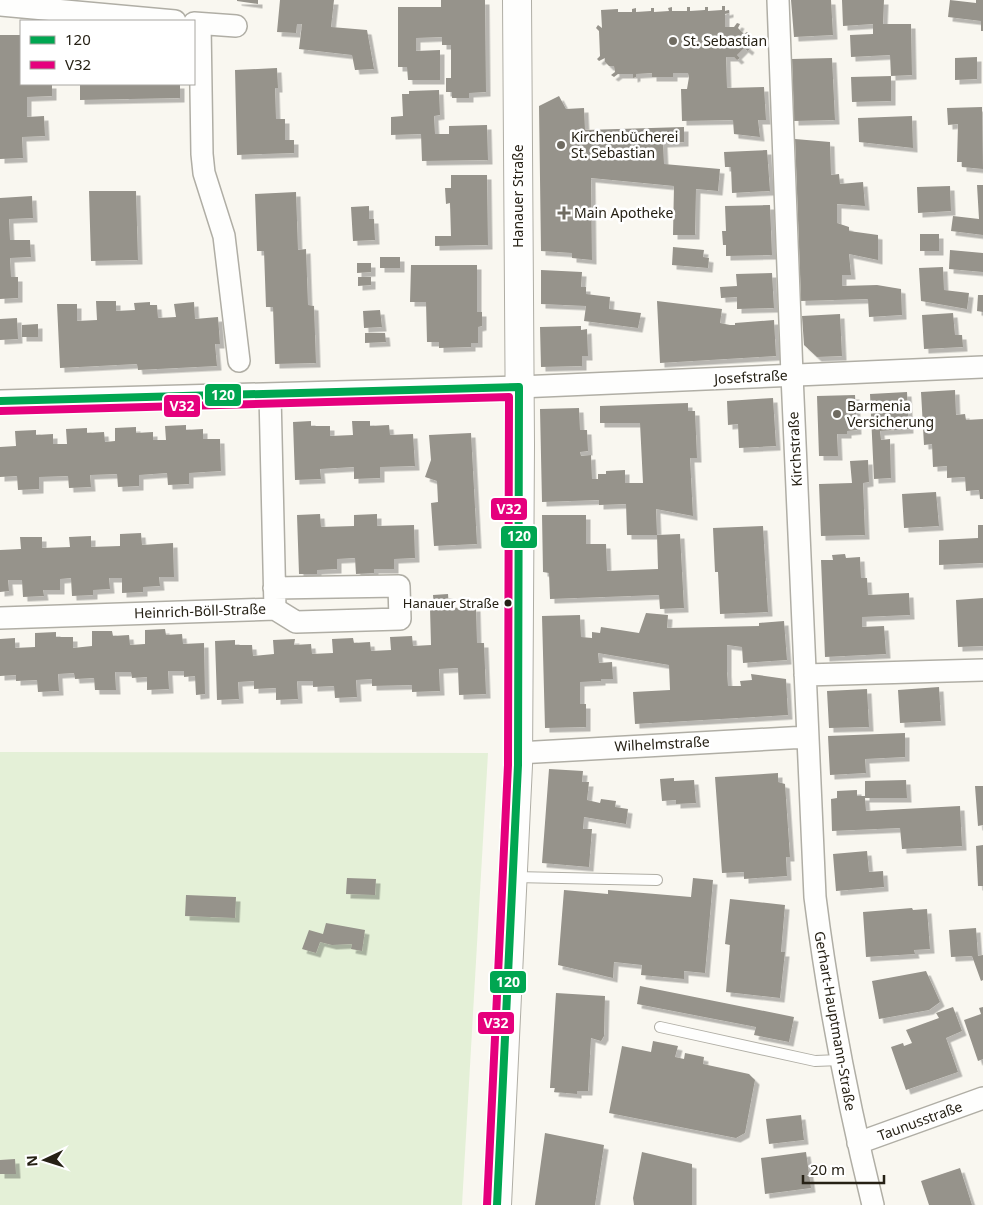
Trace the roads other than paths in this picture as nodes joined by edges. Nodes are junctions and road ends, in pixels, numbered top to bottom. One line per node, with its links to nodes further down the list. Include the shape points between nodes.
1 (517, 0): 10 (main road, Hanauer Straße)
2 (778, 0): 9 (street, Kirchstraße)
3 (0, 5): 4 (street)
4 (164, 20)
5 (197, 23): 6 (street); 7 (street, via 204,173 224,236)
6 (236, 26)
7 (238, 361)
8 (983, 367): 9 (street, Josefstraße)
9 (792, 375): 10 (street, Josefstraße); 16 (street, Kirchstraße)
10 (519, 387): 11 (street, Josefstraße); 18 (main road, Hanauer Straße)
11 (270, 394): 12 (street, Josefstraße); 13 (street, Heinrich-Böll-Straße)
12 (0, 401)
13 (275, 598): 13 (street, via 296,622 400,619 399,586); 14 (street, Heinrich-Böll-Straße)
14 (0, 618)
15 (983, 670): 16 (street)
16 (805, 675): 17 (street, Kirchstraße)
17 (807, 737): 18 (street, Wilhelmstraße); 21 (street, Kirchstraße)
18 (518, 753): 19 (main road, Hanauer Straße)
19 (514, 877): 20 (lane); 26 (main road, Hanauer Straße)
20 (657, 880)
21 (815, 898): 23 (street, Gerhart-Hauptmann-Straße)
22 (660, 1027): 23 (lane, via 815,1061)
23 (840, 1060): 25 (street, Gerhart-Hauptmann-Straße)
24 (983, 1098): 25 (street, Taunusstraße)
25 (858, 1143): 27 (street, Gerhart-Hauptmann-Straße); 28 (street, Gerhart-Hauptmann-Straße)
26 (497, 1205)
27 (863, 1205)
28 (873, 1205)

